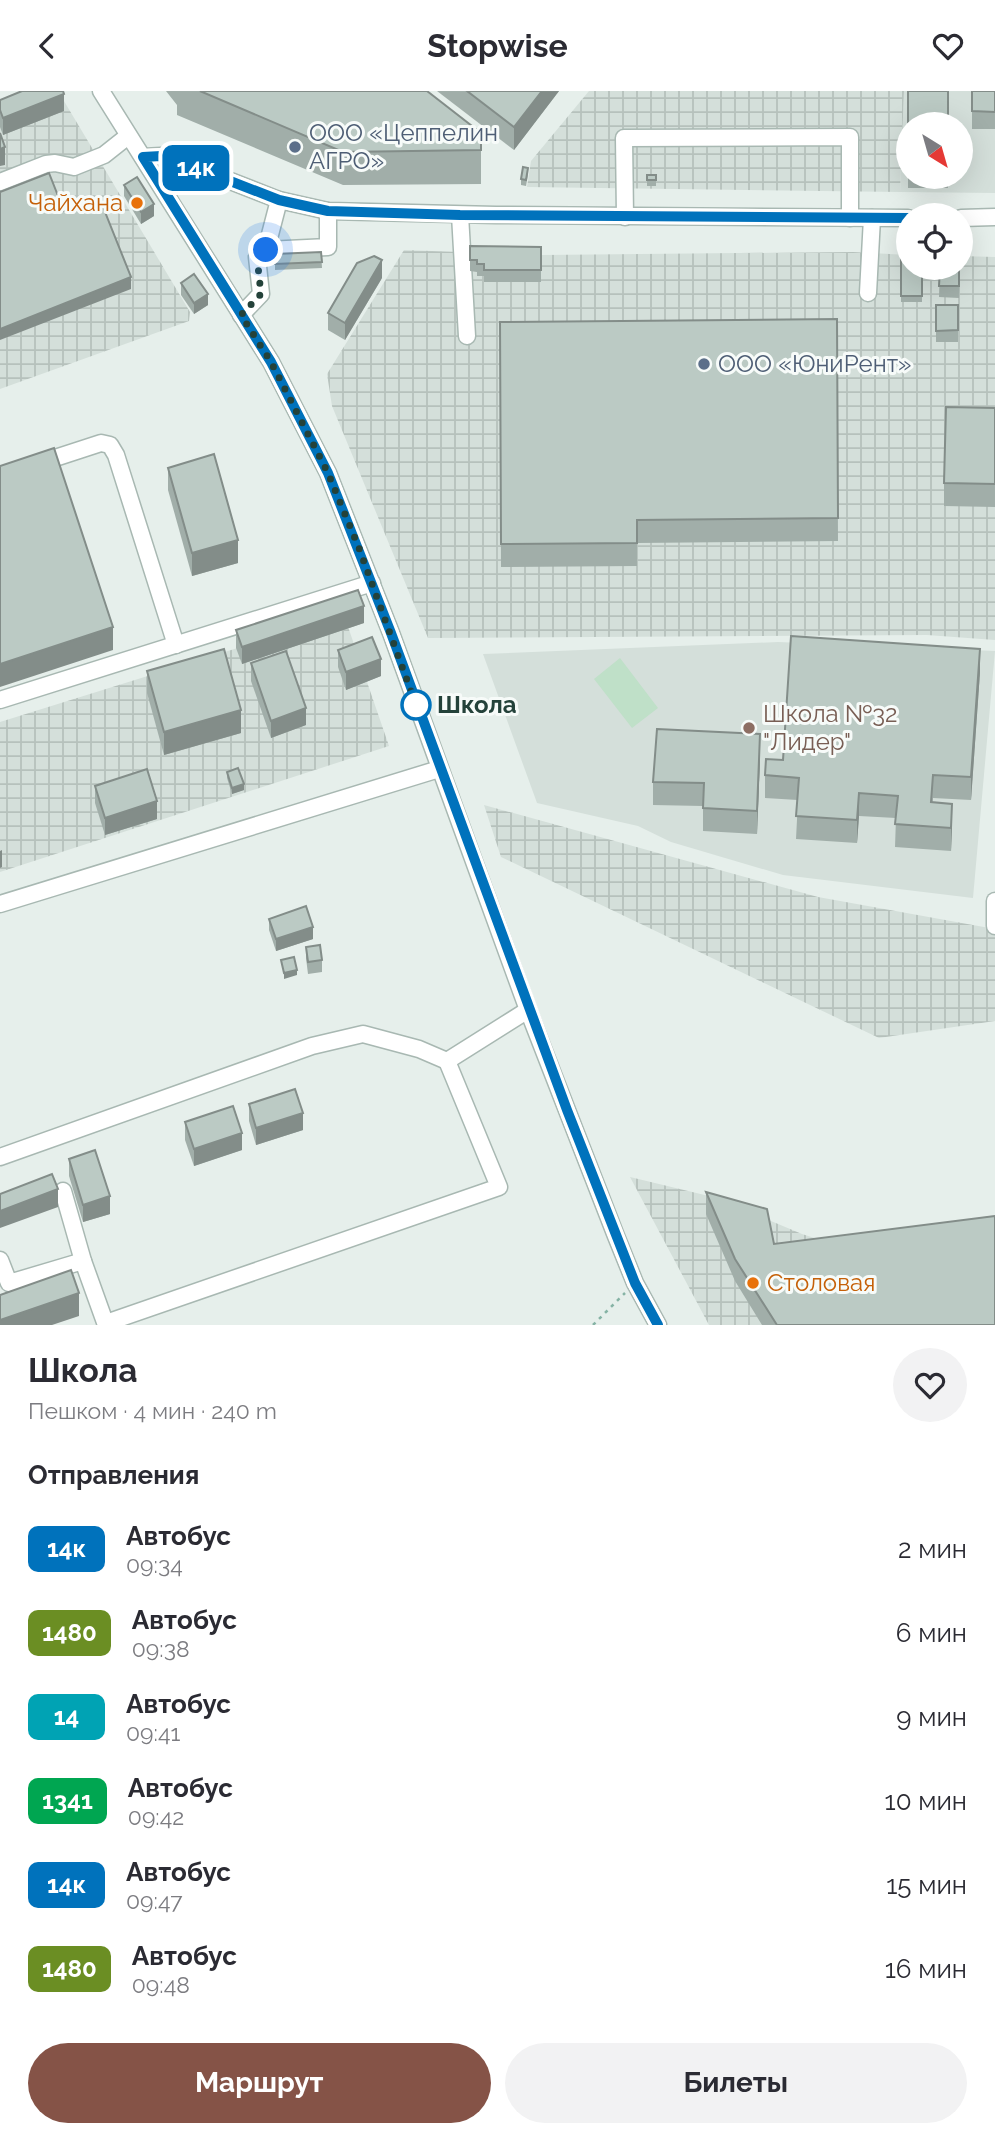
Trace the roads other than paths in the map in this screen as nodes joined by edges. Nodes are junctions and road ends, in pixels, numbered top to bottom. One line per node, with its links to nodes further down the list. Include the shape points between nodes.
1 (100, 91): 2 (street)
2 (128, 136): 3 (street); 4 (street, via 104,155 74,167 46,164)
3 (143, 157): 5 (street, via 174,159); 16 (street)
4 (0, 182)
5 (279, 200): 6 (street); 14 (street)
6 (328, 211): 7 (street); 14 (street, via 328,247)
7 (460, 215): 8 (street); 17 (street)
8 (625, 217): 10 (street); 10 (street, via 624,138 850,137)
9 (995, 217): 13 (street)
10 (850, 218): 11 (street)
11 (872, 218): 12 (street); 15 (street)
12 (896, 218)
13 (973, 218)
14 (266, 250): 16 (street, via 257,257 261,294)
15 (868, 293)
16 (241, 315): 19 (street, via 316,449)
17 (467, 336)
18 (0, 476): 20 (street, via 101,443 110,445)
19 (372, 583): 20 (street); 22 (street)
20 (176, 645): 21 (street)
21 (0, 700)
22 (439, 769): 24 (street); 26 (street)
23 (995, 901): 25 (street)
24 (0, 904)
25 (995, 926)
26 (528, 1010): 27 (street); 33 (street, via 635,1283)
27 (447, 1061): 28 (street, via 363,1034 312,1046); 32 (street, via 499,1187)
28 (0, 1157)
29 (63, 1191): 31 (street)
30 (0, 1260): 31 (street, via 9,1283)
31 (83, 1261): 32 (street)
32 (106, 1324)
33 (658, 1325)

